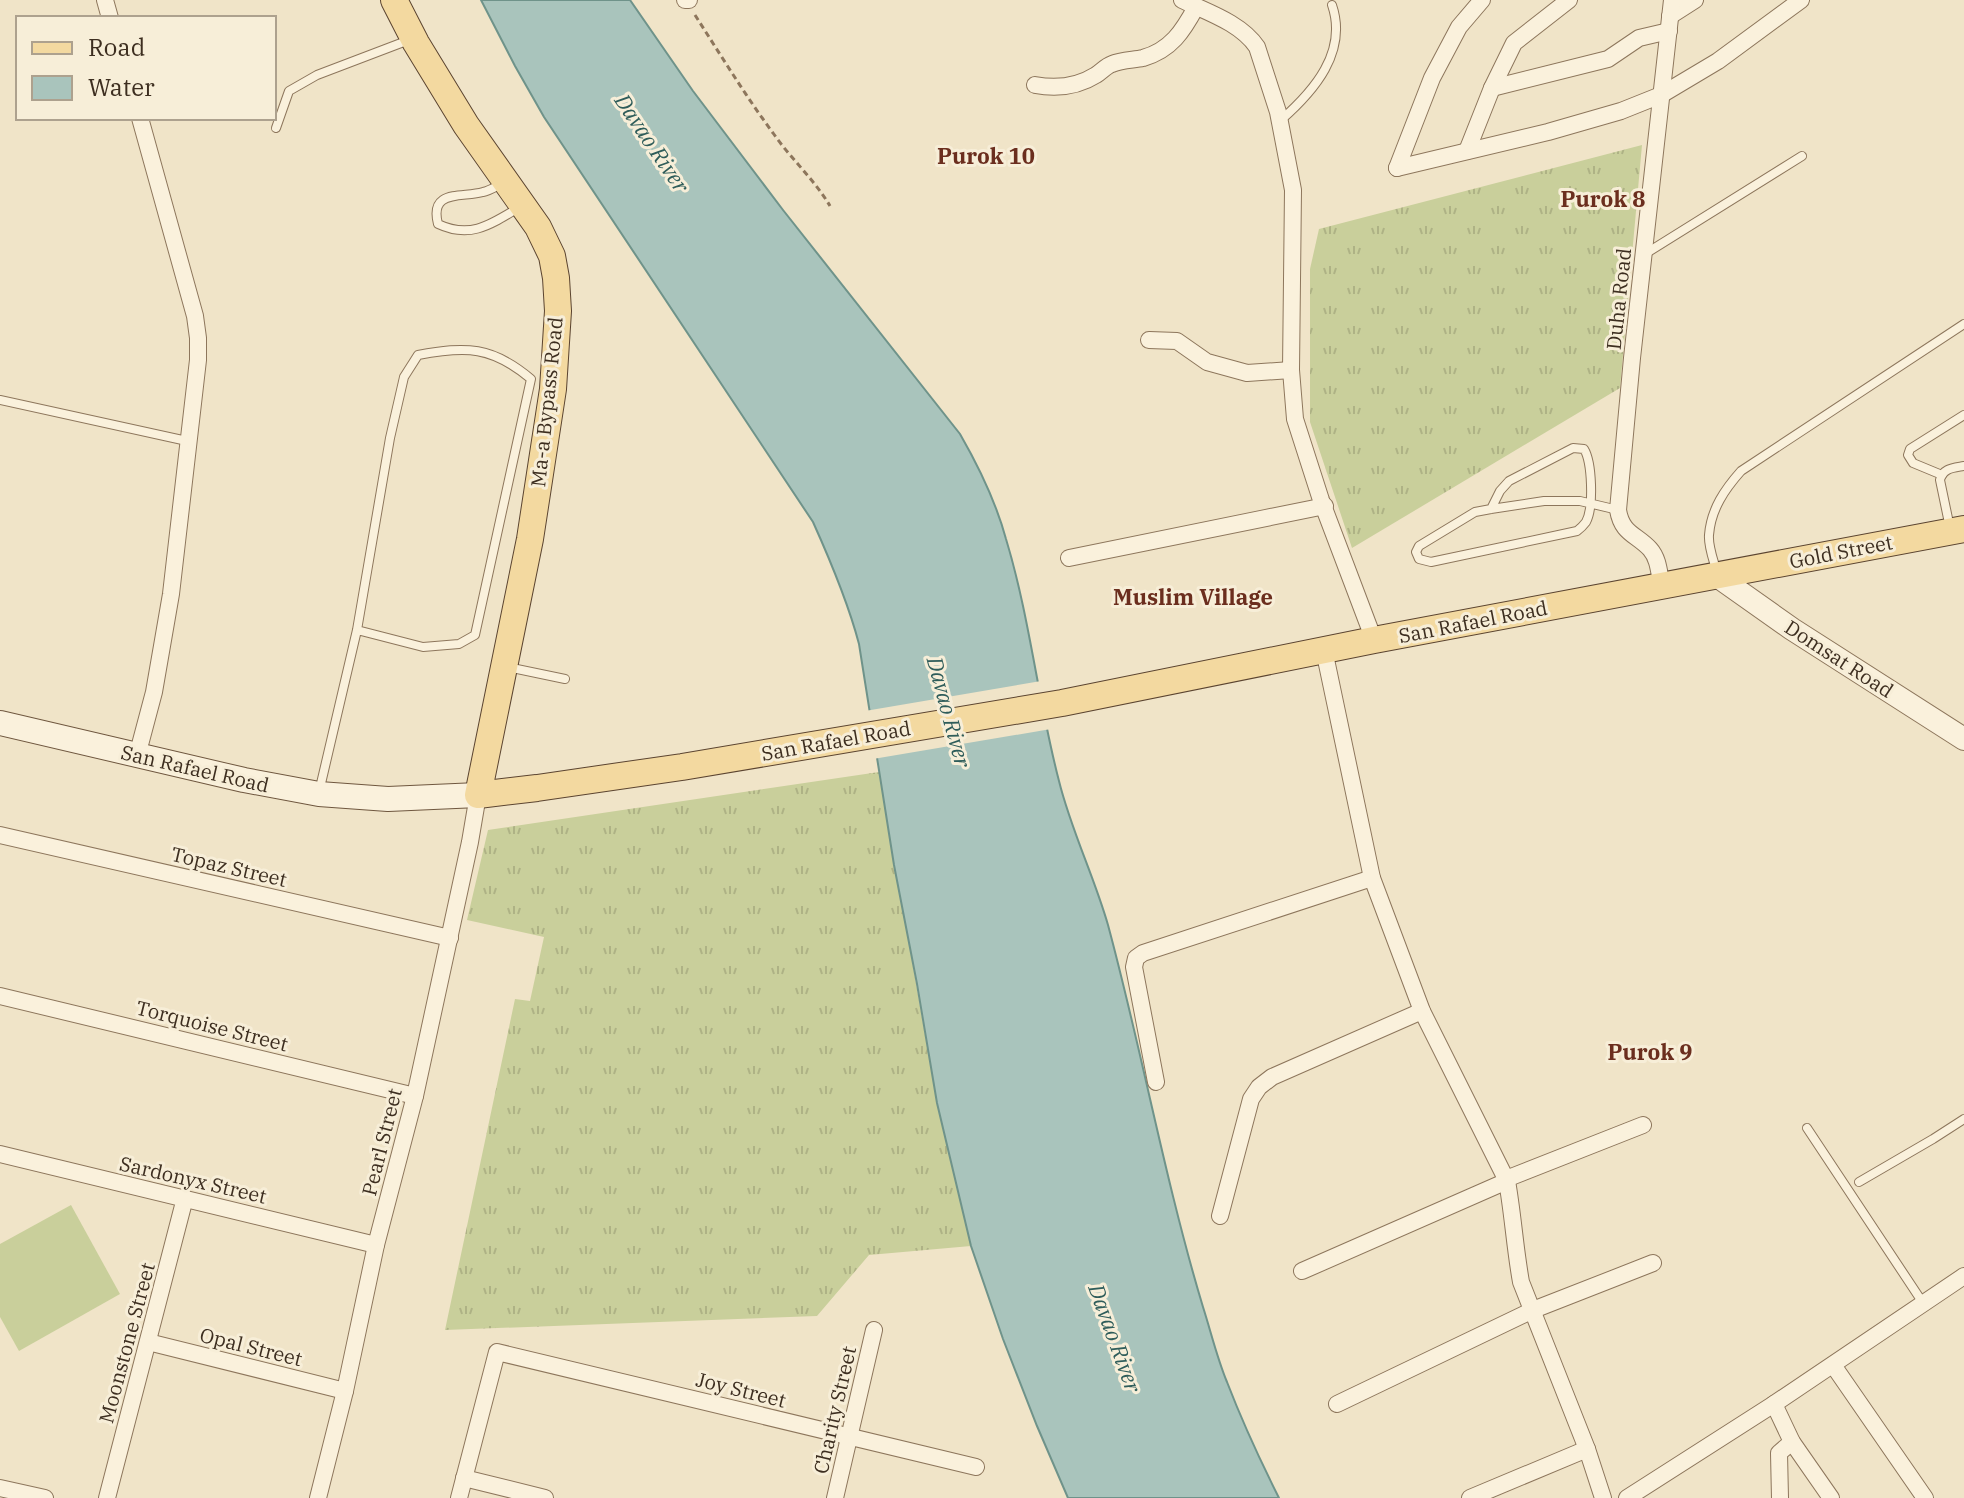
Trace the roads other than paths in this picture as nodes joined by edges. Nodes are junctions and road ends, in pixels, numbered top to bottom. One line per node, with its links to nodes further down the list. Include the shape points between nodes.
1 (394, 0): 9 (main road, Ma-a Bypass Road)
2 (1482, 0): 16 (street, via 1459,27 1432,78 1397,168)
3 (1569, 0): 11 (street, via 1514,43)
4 (1695, 0): 8 (street)
5 (1801, 0): 12 (street)
6 (1189, 3): 10 (street, via 1185,28 1159,52 1112,64 1068,87); 14 (street, via 1252,39)
7 (1332, 5): 14 (lane, via 1337,41 1324,71 1304,100)
8 (1670, 15): 11 (street, via 1608,59); 12 (street, Duha Road)
9 (414, 38): 15 (lane, via 289,91); 18 (main road, Ma-a Bypass Road)
10 (1035, 85)
11 (1492, 88): 16 (street)
12 (1661, 95): 16 (street, via 1621,111); 20 (street, Duha Road)
13 (141, 120): 26 (street, via 195,316 198,360)
14 (1280, 121): 23 (street, via 1293,190)
15 (276, 128)
16 (1467, 151)
17 (1802, 156): 20 (lane)
18 (505, 182): 19 (main road, Ma-a Bypass Road); 19 (lane, via 484,192 447,197 437,207 438,224 479,229)
19 (522, 206): 40 (main road, Ma-a Bypass Road, via 552,256 558,311 553,389)
20 (1644, 255): 32 (street, Duha Road)
21 (1964, 324): 35 (lane, via 1741,471 1724,490 1714,513 1709,536)
22 (1149, 340): 23 (street, via 1177,341 1207,362 1247,373)
23 (1291, 370): 30 (street, via 1295,419)
24 (0, 400): 26 (lane)
25 (1964, 415): 28 (lane, via 1910,449 1913,463)
26 (187, 441): 44 (street, via 169,607)
27 (1964, 466): 28 (lane)
28 (1942, 475): 33 (lane)
29 (1590, 502): 31 (lane, via 1544,501); 31 (lane, via 1589,458 1579,447 1509,481); 31 (lane, via 1588,519 1577,531 1431,562 1419,559 1419,546 1475,512); 32 (lane)
30 (1325, 506): 34 (street); 38 (street)
31 (1491, 509)
32 (1618, 510): 36 (street, via 1625,529 1655,557)
33 (1957, 530): 35 (main road, Gold Street)
34 (1069, 558)
35 (1717, 576): 36 (main road, San Rafael Road); 43 (street, Domsat Road)
36 (1662, 587): 38 (main road, San Rafael Road)
37 (357, 630): 37 (lane, via 404,377 418,355 452,349 481,351 513,364 531,379 475,635 459,644 423,647); 45 (lane)
38 (1374, 640): 39 (main road, San Rafael Road)
39 (1324, 650): 46 (main road, San Rafael Road, via 1062,703); 48 (street)
40 (505, 666): 41 (lane); 46 (main road, Ma-a Bypass Road)
41 (565, 679)
42 (0, 723): 44 (main road, San Rafael Road)
43 (1964, 739)
44 (137, 756): 45 (main road, San Rafael Road)
45 (319, 794): 46 (main road, San Rafael Road, via 388,799)
46 (478, 795): 49 (street, Pearl Street)
47 (0, 835): 49 (street, Topaz Street)
48 (1372, 878): 51 (street); 52 (street, via 1136,958)
49 (450, 938): 53 (street, Pearl Street)
50 (0, 996): 53 (street, Torquoise Street)
51 (1422, 1011): 58 (street); 61 (street, via 1259,1087 1251,1099)
52 (1156, 1082)
53 (415, 1096): 62 (street, Pearl Street)
54 (1964, 1119): 59 (lane)
55 (1643, 1125): 58 (street)
56 (1807, 1128): 66 (lane)
57 (0, 1154): 60 (street, Sardonyx Street)
58 (1507, 1181): 64 (street); 67 (street, via 1517,1264)
59 (1859, 1182)
60 (185, 1198): 62 (street, Sardonyx Street); 69 (street, Moonstone Street)
61 (1220, 1216)
62 (376, 1245): 71 (street, Pearl Street)
63 (1653, 1263): 67 (street)
64 (1302, 1271)
65 (1964, 1276): 66 (street)
66 (1923, 1303): 70 (street)
67 (1533, 1310): 72 (street); 76 (street)
68 (874, 1330): 74 (street, Charity Street)
69 (148, 1342): 71 (street, Opal Street); 81 (street, Moonstone Street)
70 (1833, 1365): 73 (street); 91 (street)
71 (345, 1391): 82 (street, Pearl Street)
72 (1337, 1404)
73 (1774, 1404): 75 (street); 88 (street)
74 (850, 1437): 77 (street, Joy Street); 78 (street, Joy Street, via 497,1352); 85 (street, Charity Street)
75 (1792, 1442): 89 (street, via 1779,1453); 90 (street)
76 (1587, 1449): 86 (street); 87 (street)
77 (976, 1467)
78 (464, 1478): 83 (street); 84 (street)
79 (0, 1488): 80 (street)
80 (45, 1498)
81 (107, 1498)
82 (318, 1498)
83 (459, 1498)
84 (545, 1498)
85 (835, 1498)
86 (1470, 1498)
87 (1603, 1498)
88 (1627, 1498)
89 (1780, 1498)
90 (1831, 1498)
91 (1925, 1498)

